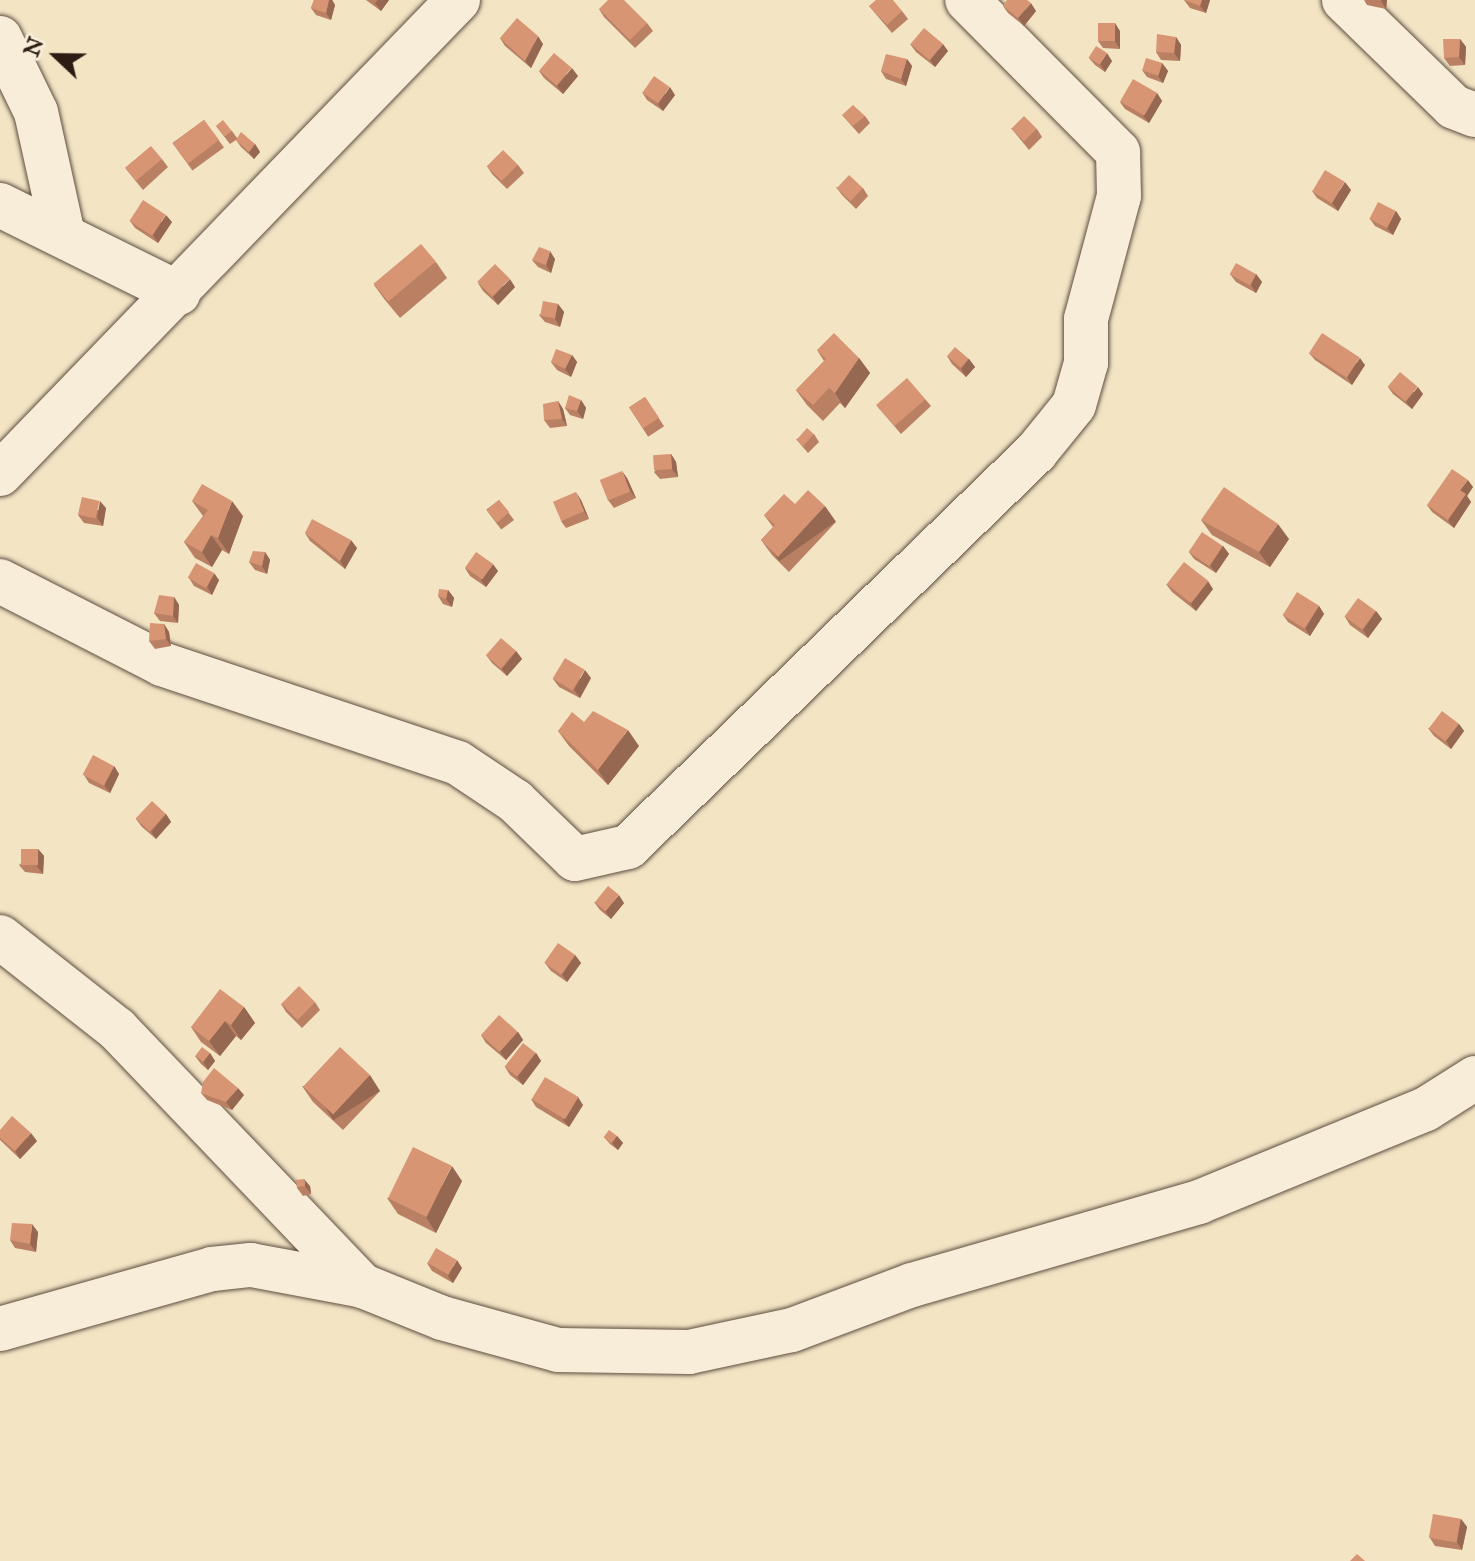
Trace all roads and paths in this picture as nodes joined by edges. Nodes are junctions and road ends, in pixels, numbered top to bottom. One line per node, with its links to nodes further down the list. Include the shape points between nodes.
1 (458, 0): 8 (street)
2 (967, 0): 10 (street, via 1118,152 1119,196 1086,319 1086,363 1074,405 1036,452 628,847 575,859 515,801 458,763 162,664)
3 (1344, 0): 5 (street, via 1454,107)
4 (0, 38): 7 (street, via 36,112)
5 (1475, 115)
6 (0, 205): 7 (street)
7 (63, 235): 8 (street)
8 (178, 293): 9 (street)
9 (0, 474)
10 (0, 581)
11 (0, 937): 13 (street, via 117,1029)
12 (1475, 1078): 13 (street, via 1426,1109 1199,1202 912,1285 792,1330 689,1352 558,1350 442,1318)
13 (363, 1286): 14 (street, via 300,1270 212,1269)
14 (0, 1329)

